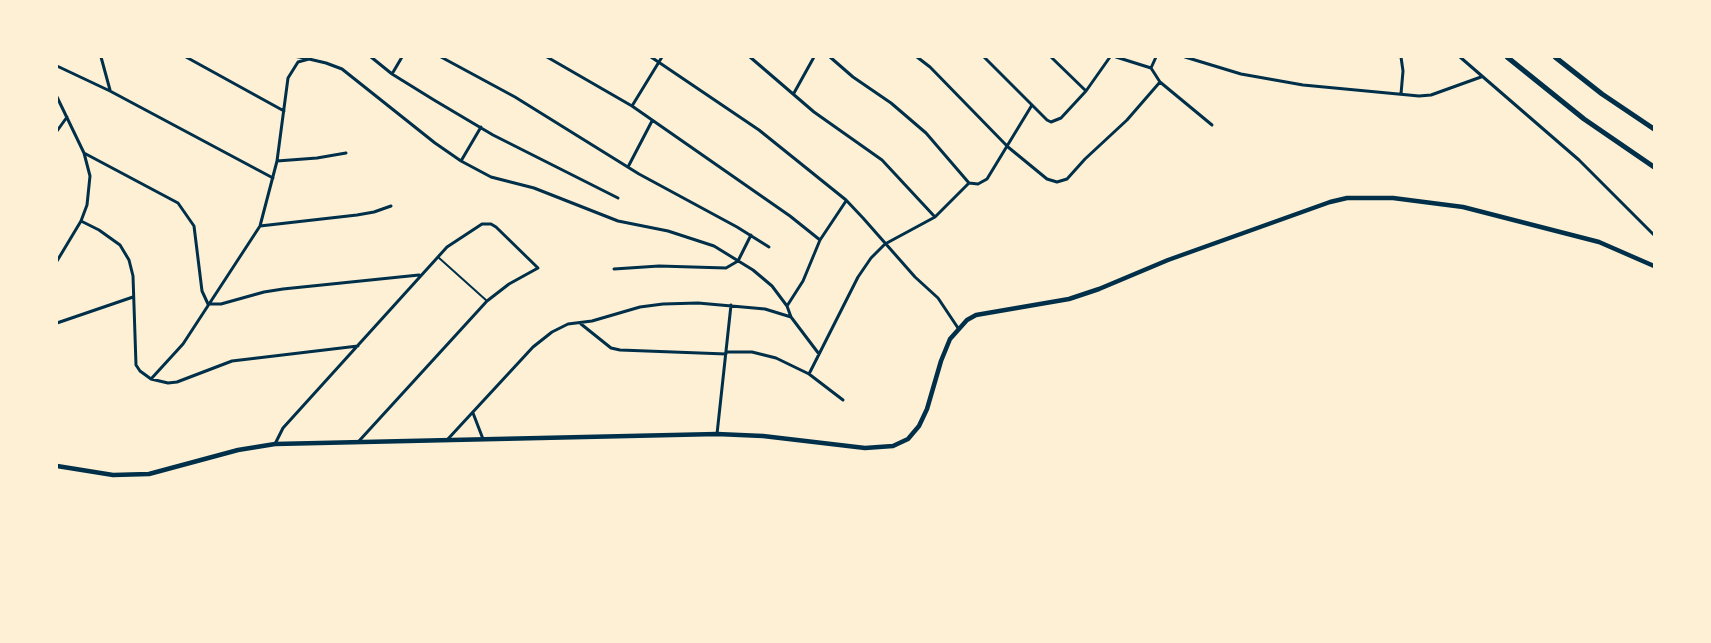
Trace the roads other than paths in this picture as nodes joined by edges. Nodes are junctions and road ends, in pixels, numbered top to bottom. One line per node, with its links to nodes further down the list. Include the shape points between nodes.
1 (101, 57): 31 (street)
2 (186, 57): 38 (street)
3 (296, 57): 24 (street)
4 (371, 57): 28 (street)
5 (402, 57): 28 (street)
6 (441, 57): 50 (street, via 515,97)
7 (547, 57): 37 (street)
8 (651, 57): 25 (street)
9 (662, 57): 25 (street)
10 (750, 57): 33 (street)
11 (814, 57): 33 (street)
12 (830, 57): 53 (street, via 926,133)
13 (917, 57): 45 (street)
14 (984, 57): 36 (street)
15 (1051, 57): 32 (street)
16 (1110, 57): 32 (street)
17 (1116, 57): 27 (street)
18 (1156, 57): 27 (street)
19 (1185, 57): 34 (street, via 1241,74 1303,85)
20 (1401, 57): 34 (street)
21 (1460, 57): 29 (street)
22 (1507, 57): 51 (highway, via 1584,119)
23 (1555, 57): 43 (highway)
24 (309, 58): 38 (street, via 298,62 288,78); 49 (street, via 342,69)
25 (659, 62): 37 (street); 55 (street, via 759,130)
26 (57, 66): 31 (street)
27 (1150, 68): 30 (street)
28 (392, 74): 42 (street)
29 (1481, 77): 34 (street, via 1431,95); 61 (street, via 1579,160)
30 (1160, 82): 41 (street); 45 (street, via 1064,181 1047,179)
31 (110, 91): 52 (street)
32 (1086, 91): 36 (street, via 1055,122 1047,120)
33 (794, 93): 57 (street, via 814,112 882,160)
34 (1401, 94)
35 (57, 97): 39 (street)
36 (1032, 105): 45 (street)
37 (632, 106): 40 (street)
38 (285, 112): 48 (street)
39 (67, 117): 44 (street); 46 (street)
40 (652, 121): 50 (street); 62 (street)
41 (1212, 125)
42 (481, 127): 49 (street); 54 (street)
43 (1654, 129)
44 (57, 131)
45 (1008, 147): 53 (street, via 983,183)
46 (84, 153): 58 (street, via 90,192); 73 (street, via 178,202 194,226 202,291)
47 (346, 153): 48 (street)
48 (277, 161): 52 (street)
49 (461, 161): 67 (street, via 491,177 534,188 618,221 693,238)
50 (628, 167): 60 (street)
51 (1654, 167)
52 (273, 178): 59 (street)
53 (969, 183): 57 (street)
54 (618, 198)
55 (846, 200): 62 (street); 63 (street)
56 (391, 206): 59 (street, via 357,215)
57 (935, 217): 63 (street)
58 (81, 221): 66 (street); 71 (street, via 120,245 131,265)
59 (260, 226): 73 (street)
60 (751, 235): 64 (street); 67 (street)
61 (1654, 235)
62 (820, 240): 75 (street, via 803,281)
63 (885, 244): 79 (street, via 938,298); 82 (street, via 858,277)
64 (769, 247)
65 (438, 256): 70 (street); 72 (street); 72 (street, via 482,224 491,224 538,268)
66 (57, 261)
67 (738, 261): 69 (street, via 726,268 712,269); 75 (street, via 772,286)
68 (1654, 266): 79 (main road, via 1599,242 1500,216 1425,201 1347,198 1168,260 1099,289 976,315)
69 (614, 269)
70 (421, 275): 73 (street, via 283,289); 80 (street)
71 (133, 297): 77 (street); 84 (street, via 136,365)
72 (487, 301): 90 (street)
73 (208, 304): 84 (street, via 183,344)
74 (731, 305): 76 (street); 78 (street, via 663,304); 81 (street)
75 (787, 306): 76 (street)
76 (791, 317): 82 (street)
77 (57, 323)
78 (579, 323): 81 (street, via 611,348 620,350); 86 (street, via 568,324 541,340)
79 (958, 328): 87 (main road, via 941,361 919,426 899,444 865,448)
80 (358, 346): 84 (street, via 232,361 177,382); 91 (street, via 283,428)
81 (726, 353): 83 (street, via 766,355); 87 (street)
82 (819, 354): 83 (street)
83 (808, 374): 85 (street)
84 (151, 379)
85 (843, 400)
86 (473, 413): 88 (street); 89 (street)
87 (717, 434): 88 (main road)
88 (483, 439): 89 (main road)
89 (446, 441): 90 (main road)
90 (357, 443): 91 (main road)
91 (275, 444): 92 (main road, via 141,475)
92 (57, 466)

